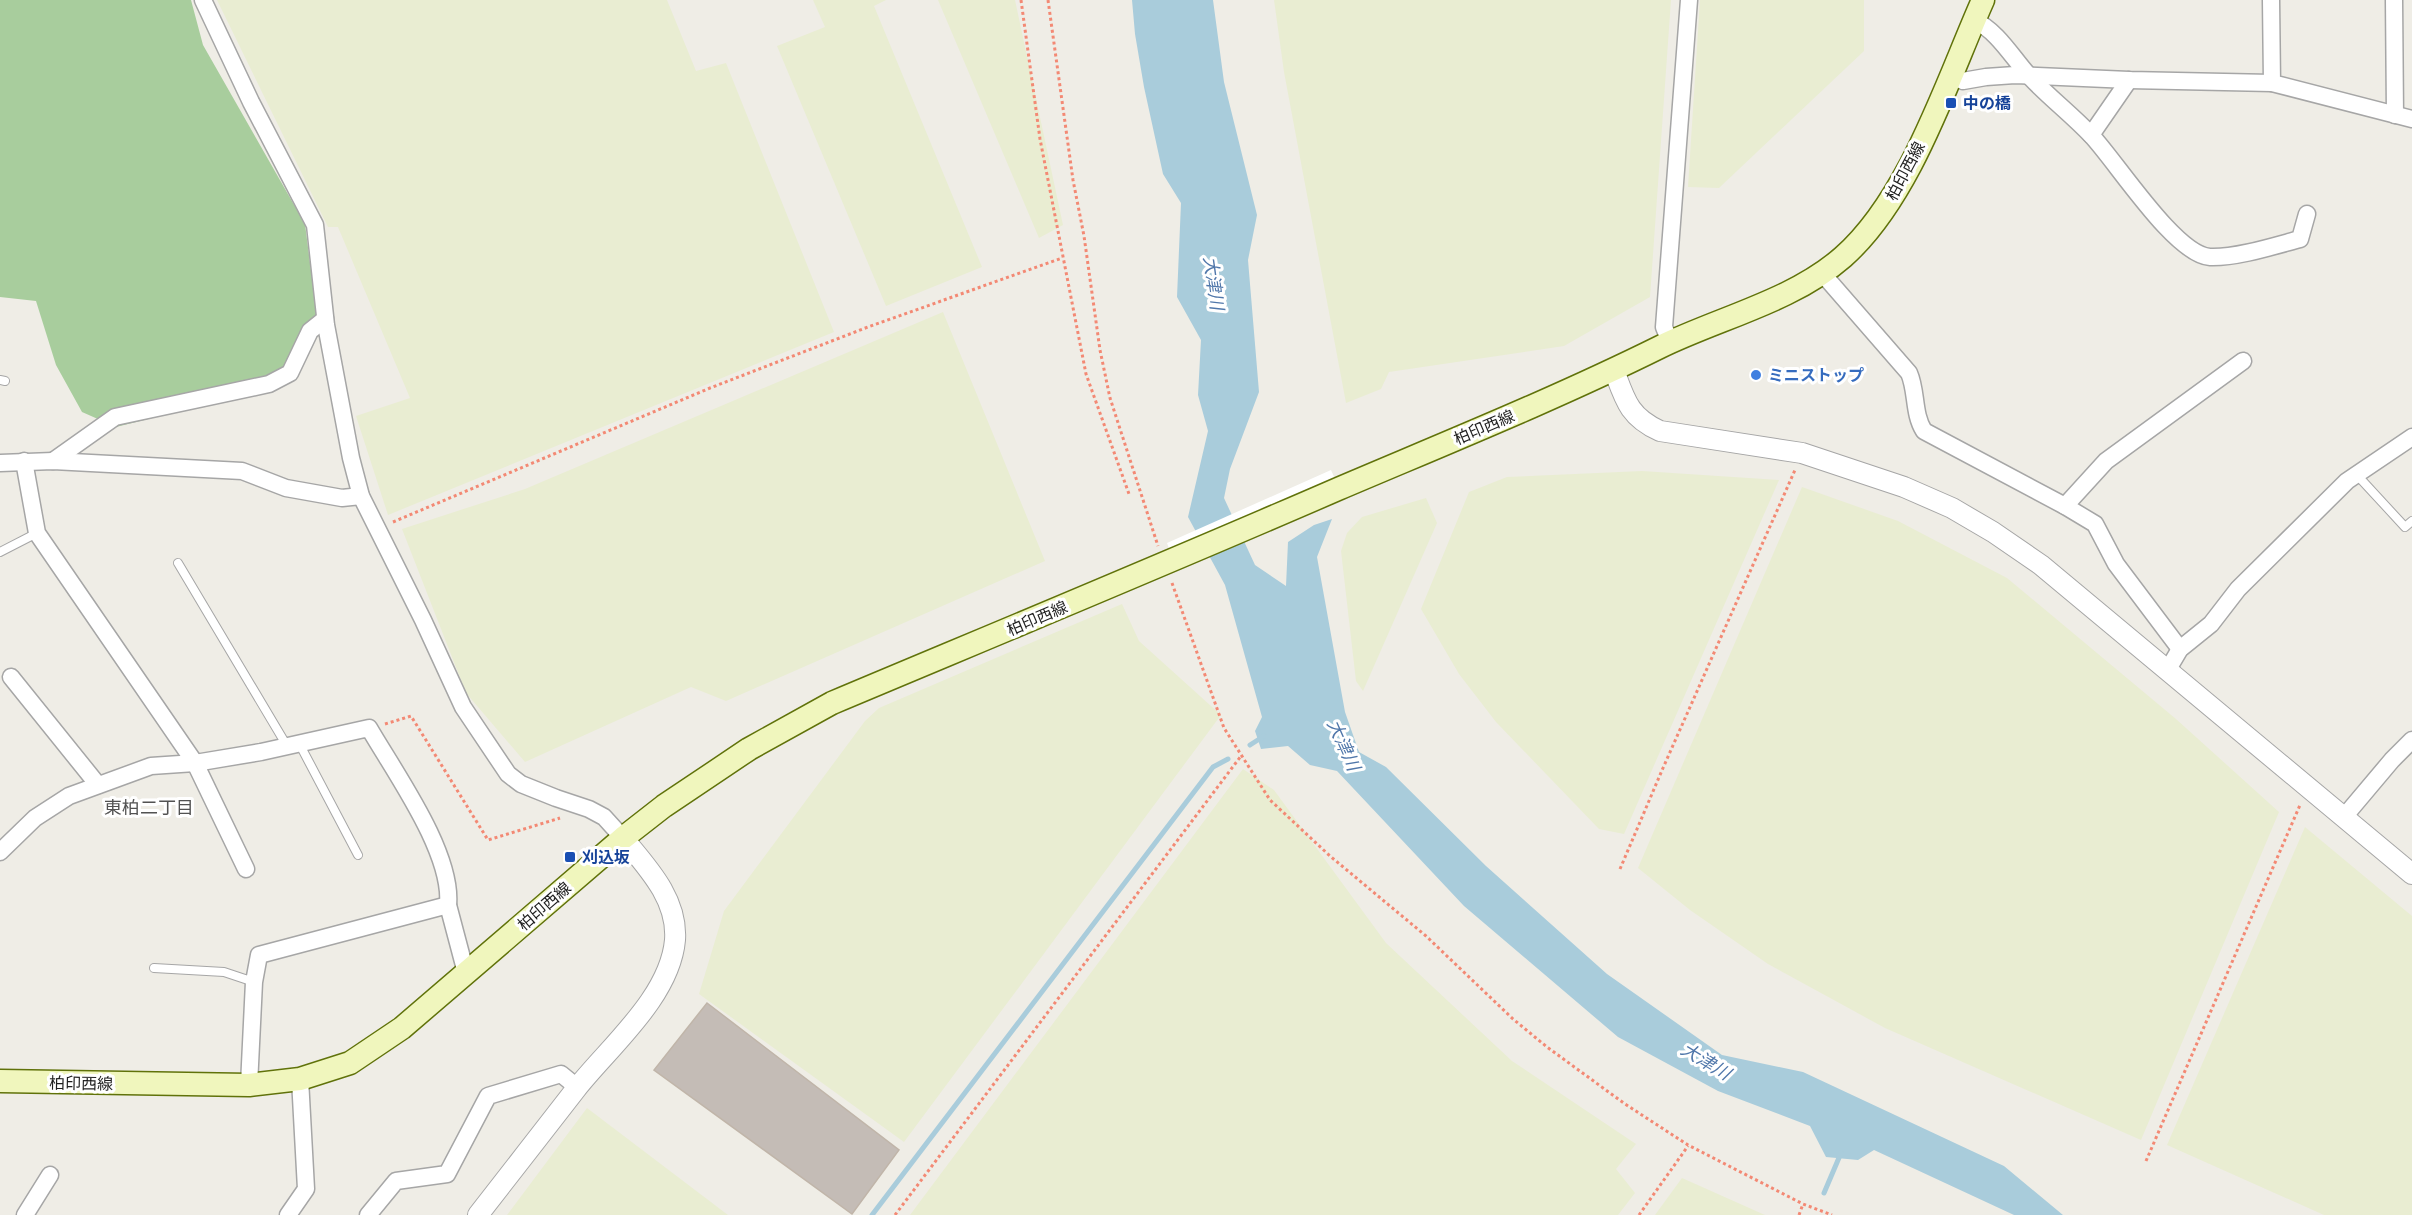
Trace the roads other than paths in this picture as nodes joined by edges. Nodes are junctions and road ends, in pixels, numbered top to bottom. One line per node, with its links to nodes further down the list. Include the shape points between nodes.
1 (203, 0): 15 (street, via 315,225)
2 (1689, 0): 16 (street, via 1664,327)
3 (2271, 0): 9 (street)
4 (2394, 0): 10 (street)
5 (1979, 10): 6 (main road, 柏印西線); 7 (street, via 1987,27)
6 (1951, 75): 7 (street, via 1963,81 1986,76); 14 (main road, 柏印西線, via 1895,193 1863,237)
7 (2030, 77): 8 (street); 12 (street)
8 (2129, 80): 9 (street); 12 (street)
9 (2272, 83): 10 (street)
10 (2395, 115): 11 (street)
11 (2412, 119)
12 (2091, 135): 13 (street, via 2166,228 2196,253 2210,257 2300,239)
13 (2307, 214)
14 (1822, 273): 16 (main road, 柏印西線, via 1737,315); 25 (street, via 1909,372 1918,423 1924,431)
15 (325, 319): 21 (street, via 310,331 290,373 269,384 115,417); 24 (street)
16 (1670, 342): 18 (main road, 柏印西線)
17 (2243, 361): 25 (street, via 2106,461)
18 (1614, 370): 31 (street, via 1634,414 1660,431 1802,453 1904,487 1952,508 2041,565); 38 (main road, 柏印西線, via 1170,563 832,703 715,771)
19 (2412, 437): 23 (street)
20 (24, 461): 21 (street); 22 (street); 27 (street)
21 (53, 461): 24 (street, via 242,471 286,488 342,498)
22 (0, 462)
23 (2357, 475): 26 (lane, via 2405,527); 30 (street, via 2238,589 2211,624)
24 (361, 496): 38 (street, via 463,707 508,774 530,788 589,808 604,817)
25 (2065, 506): 30 (street, via 2095,524 2116,564)
26 (2412, 521)
27 (37, 532): 28 (lane); 35 (street)
28 (0, 552)
29 (178, 563): 34 (lane)
30 (2180, 649): 31 (street)
31 (2167, 671): 37 (street)
32 (11, 677): 36 (street)
33 (2412, 740): 37 (street)
34 (293, 745): 35 (street); 40 (lane); 43 (street, via 369,729 439,853)
35 (195, 762): 36 (street, via 151,766); 41 (street)
36 (98, 785): 39 (street, via 69,796 35,818)
37 (2344, 817): 42 (street)
38 (623, 838): 45 (main road, 柏印西線); 50 (street, via 667,898 674,929 672,959 653,996)
39 (0, 852)
40 (358, 855)
41 (246, 869)
42 (2412, 874)
43 (448, 904): 45 (street); 46 (street, via 259,956)
44 (154, 968): 46 (lane, via 224,972)
45 (466, 973): 47 (main road, 柏印西線, via 402,1028 350,1063)
46 (254, 982): 49 (street)
47 (300, 1079): 49 (main road, 柏印西線); 53 (street, via 306,1189)
48 (0, 1081): 49 (main road, 柏印西線)
49 (249, 1085)
50 (578, 1087): 54 (street, via 561,1074 488,1096 447,1174 396,1181); 55 (street)
51 (50, 1175): 52 (street)
52 (25, 1215)
53 (288, 1215)
54 (368, 1215)
55 (478, 1215)

